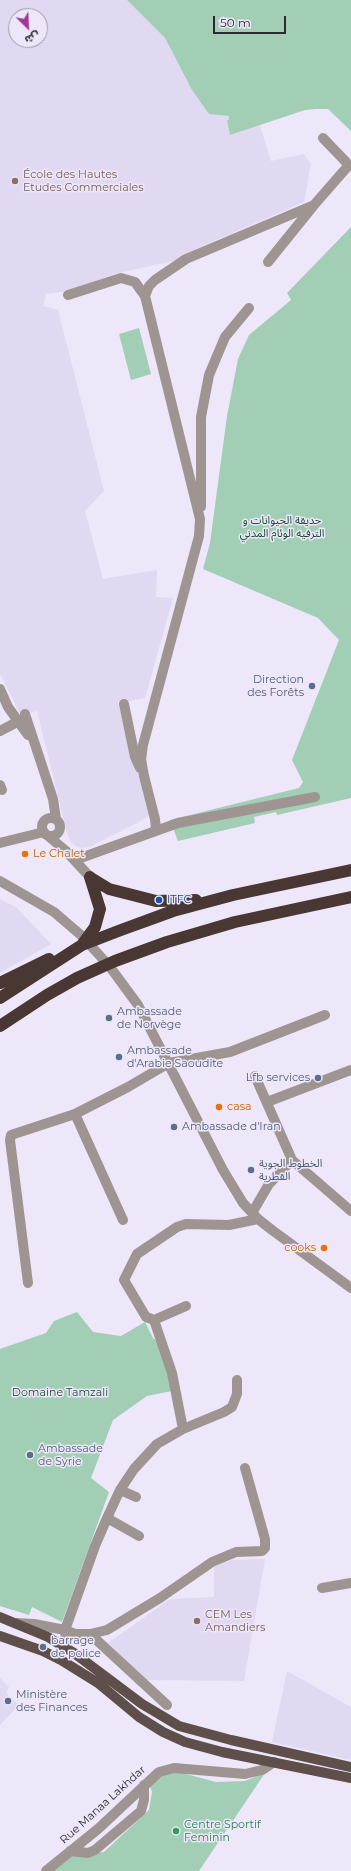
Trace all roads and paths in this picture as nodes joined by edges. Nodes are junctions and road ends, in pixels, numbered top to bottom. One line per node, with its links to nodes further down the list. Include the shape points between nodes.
1 (323, 138): 2 (street, via 348,166)
2 (314, 205): 3 (street); 5 (street, via 186,259 155,280)
3 (268, 262)
4 (68, 294): 5 (street, via 121,278 135,282)
5 (145, 296): 7 (street)
6 (249, 308): 7 (street, via 225,337 209,375 201,417)
7 (200, 519): 12 (street, via 199,536 143,745 141,759)
8 (0, 689): 10 (street, via 8,707)
9 (124, 704): 12 (street, via 135,757)
10 (22, 717): 11 (street); 14 (street, via 38,752)
11 (0, 731)
12 (144, 776): 18 (street)
13 (315, 797): 18 (street, via 178,823)
14 (53, 799): 15 (street); 16 (street)
15 (56, 819): 16 (street, via 50,818); 17 (street)
16 (45, 828): 17 (street, via 53,836); 19 (street); 20 (street)
17 (60, 830): 20 (street)
18 (156, 830): 21 (street)
19 (0, 844)
20 (66, 851): 21 (street)
21 (75, 860): 24 (street)
22 (351, 870): 27 (highway)
23 (0, 877): 26 (street)
24 (90, 877): 27 (highway, via 109,889 156,901 186,901); 29 (highway, via 100,909 95,927)
25 (0, 881): 26 (street)
26 (14, 888): 34 (street, via 63,920 99,955 132,997)
27 (232, 895): 29 (highway, via 174,911)
28 (351, 897): 33 (highway, via 235,922 167,942 65,984)
29 (82, 945): 30 (highway); 31 (highway)
30 (0, 983)
31 (0, 998)
32 (325, 1015): 34 (street, via 230,1052)
33 (0, 1026)
34 (169, 1063): 38 (street); 41 (street, via 223,1170)
35 (351, 1070): 37 (street)
36 (255, 1076): 37 (street)
37 (266, 1102): 39 (street)
38 (75, 1114): 42 (street); 43 (street, via 16,1132 11,1136)
39 (292, 1160): 40 (street); 41 (street, via 269,1184)
40 (351, 1211)
41 (255, 1216): 44 (street); 46 (street, via 229,1225 186,1224 137,1254 124,1280 146,1317)
42 (123, 1220)
43 (28, 1283)
44 (351, 1288)
45 (186, 1306): 46 (street)
46 (154, 1320): 48 (street, via 172,1373)
47 (238, 1380): 48 (street, via 237,1394 232,1407)
48 (183, 1429): 50 (street, via 157,1444 146,1454)
49 (245, 1468): 59 (street, via 265,1538 264,1548 257,1552 236,1552 212,1562 107,1630)
50 (120, 1490): 51 (street); 52 (street)
51 (136, 1497)
52 (106, 1518): 53 (street); 58 (street)
53 (139, 1536)
54 (351, 1583): 55 (street)
55 (322, 1588)
56 (0, 1618): 57 (main road)
57 (16, 1623): 58 (street); 61 (main road, via 48,1637)
58 (65, 1630): 59 (street, via 75,1634); 61 (street)
59 (90, 1634): 62 (street)
60 (0, 1636): 63 (main road, via 61,1660 98,1683 139,1717 184,1742)
61 (67, 1649): 64 (main road, via 142,1704 179,1726)
62 (167, 1704)
63 (274, 1762): 65 (main road); 66 (street, Rue Manaa Lakhdar, via 262,1770 245,1774 170,1769 159,1772)
64 (351, 1767)
65 (351, 1778)
66 (144, 1785): 67 (street, Rue Manaa Lakhdar, via 98,1829); 67 (street, via 141,1811 95,1850 88,1853)
67 (70, 1851): 68 (street, Rue Manaa Lakhdar)
68 (46, 1871)

